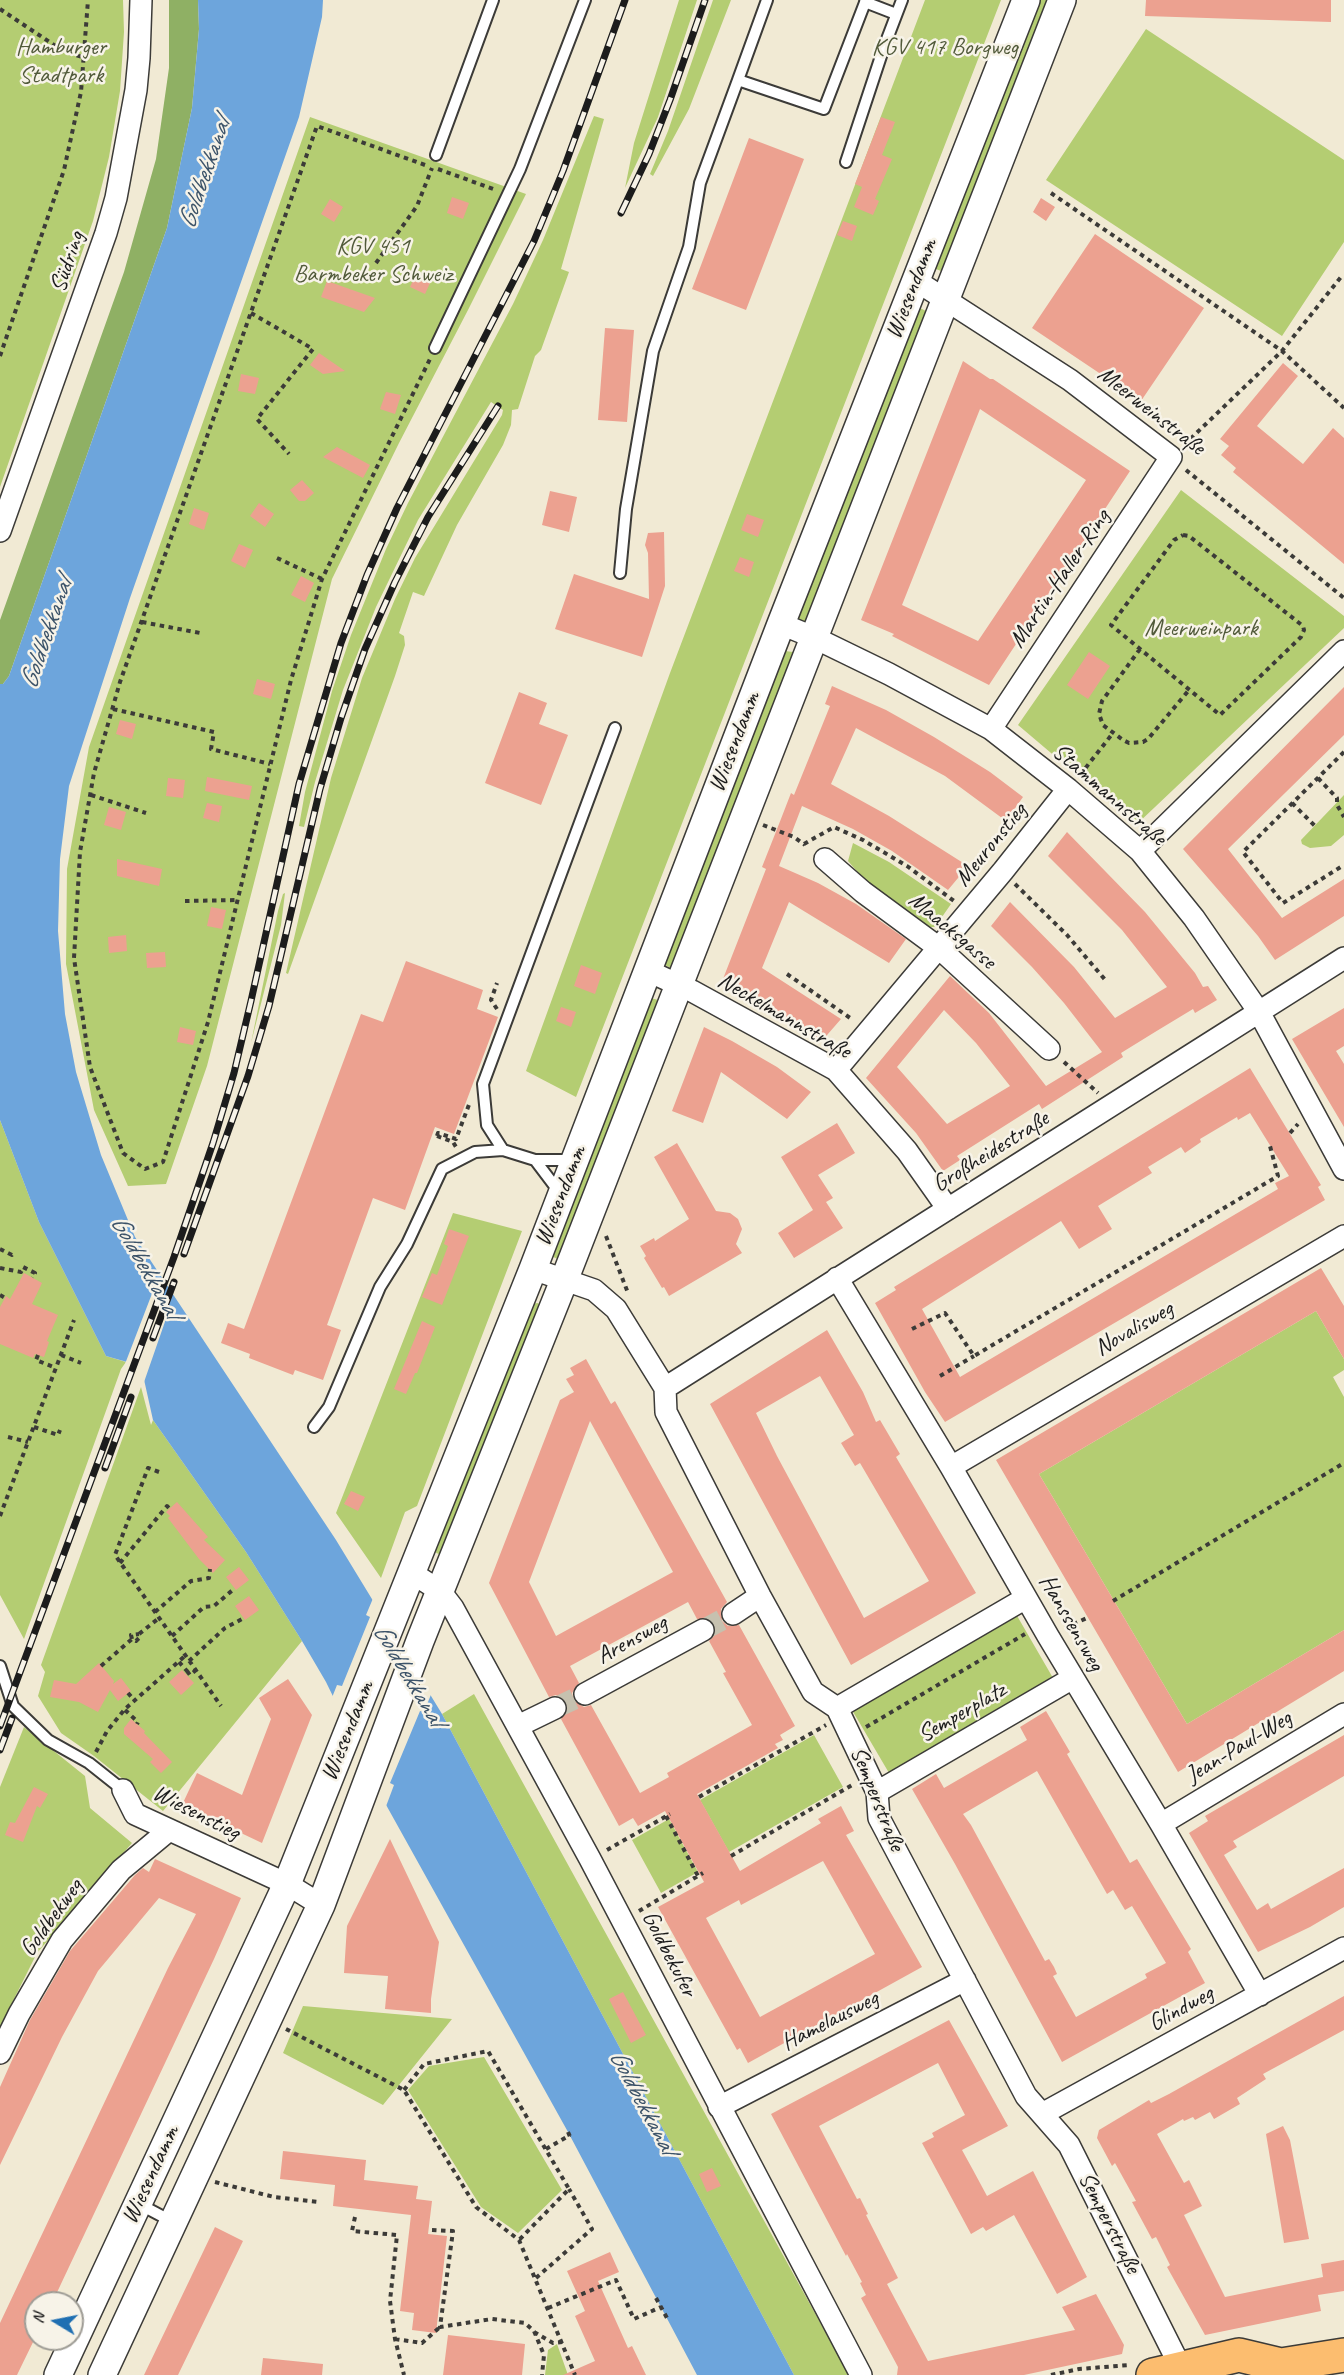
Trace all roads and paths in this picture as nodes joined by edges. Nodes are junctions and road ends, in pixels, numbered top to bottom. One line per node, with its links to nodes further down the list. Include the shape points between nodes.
1 (88, 0): 12 (path)
2 (141, 0): 30 (street, Südring, via 136,90 116,198)
3 (493, 0): 14 (lane)
4 (585, 0): 18 (lane)
5 (767, 0): 13 (lane)
6 (902, 0): 11 (lane)
7 (1026, 0): 21 (street, Wiesendamm)
8 (1062, 0): 22 (street, Wiesendamm)
9 (866, 1): 11 (lane); 13 (lane, via 824,109)
10 (0, 9): 12 (path, via 63,51)
11 (896, 14): 15 (lane)
12 (86, 58): 26 (path, via 64,170)
13 (738, 80): 32 (lane, via 700,183 689,247 653,351 626,508)
14 (436, 155)
15 (846, 162)
16 (433, 168): 18 (path); 19 (path, via 417,206); 23 (path, via 317,126)
17 (1051, 193): 25 (path)
18 (508, 195): 24 (lane)
19 (376, 262)
20 (1341, 277): 25 (path)
21 (915, 280): 22 (street, Meerweinstraße); 36 (street, Wiesendamm)
22 (945, 301): 29 (street, Meerweinstraße, via 1070,380); 38 (street, Wiesendamm)
23 (251, 313): 28 (path, via 313,349 257,418); 35 (path)
24 (435, 348): 33 (path)
25 (1282, 351): 27 (path); 29 (path)
26 (0, 356)
27 (1344, 408)
28 (289, 454)
29 (1171, 457): 34 (path, Meerweinstraße); 44 (street, Martin-Haller-Ring)
30 (0, 531)
31 (277, 558): 33 (path)
32 (620, 573)
33 (322, 579): 47 (path)
34 (1344, 598)
35 (142, 622): 37 (path); 42 (path)
36 (781, 624): 38 (street, Stammannstraße); 66 (street, Wiesendamm)
37 (200, 633)
38 (813, 637): 44 (street, Stammannstraße); 54 (street, Wiesendamm)
39 (1140, 650): 41 (path); 41 (path, via 1112,626 1174,540 1184,535 1302,626 1301,637 1220,716); 45 (path, via 1099,707 1101,721)
40 (1344, 651): 57 (street)
41 (1189, 690): 45 (path, via 1148,739 1129,743)
42 (113, 709): 47 (path, via 214,732 211,749); 50 (path)
43 (615, 728): 78 (lane, via 483,1084 487,1125)
44 (991, 729): 49 (street, Stammannstraße)
45 (1113, 733): 49 (path)
46 (1344, 752): 48 (path)
47 (270, 764): 61 (path)
48 (1318, 778): 51 (path); 53 (path, via 1337,798)
49 (1068, 789): 57 (street, Stammannstraße); 60 (street, Meuronstieg)
50 (91, 795): 52 (path); 61 (path, via 80,852 74,958 90,1067 123,1153 145,1169 163,1162 208,1022)
51 (1292, 803): 55 (path); 59 (path, via 1243,852 1283,903)
52 (146, 813)
53 (1344, 817)
54 (744, 818): 56 (path); 69 (street, Wiesendamm)
55 (1315, 826)
56 (804, 844): 58 (path); 63 (path, via 834,827 907,866)
57 (1140, 851): 70 (street, Stammannstraße, via 1194,918)
58 (825, 859): 64 (street, Maacksgasse)
59 (1344, 865)
60 (1003, 872): 63 (street, Meuronstieg); 68 (path, via 1067,935)
61 (237, 900): 62 (path)
62 (185, 901)
63 (969, 912): 64 (street, Meuronstieg)
64 (939, 948): 71 (street, Meuronstieg); 72 (street, Maacksgasse)
65 (1344, 958): 70 (street, Großheidestraße)
66 (646, 970): 69 (street, Neckelmannstraße); 80 (street, Wiesendamm)
67 (788, 974): 71 (path)
68 (1107, 982)
69 (678, 985): 73 (street, Neckelmannstraße); 83 (street, Wiesendamm)
70 (1259, 1012): 74 (street, Großheidestraße); 81 (street, Stammannstraße)
71 (868, 1032): 73 (street, Meuronstieg)
72 (1049, 1049): 74 (path)
73 (836, 1070): 84 (street, Neckelmannstraße, via 907,1151)
74 (1112, 1105): 84 (street, Großheidestraße)
75 (437, 1136): 76 (path)
76 (453, 1142)
77 (1270, 1146): 98 (path, via 1278,1176)
78 (503, 1150): 79 (lane); 104 (lane, via 475,1152 442,1169 407,1244 380,1287 329,1407)
79 (535, 1160): 80 (lane); 82 (lane)
80 (574, 1161): 82 (street, Wiesendamm)
81 (1344, 1169)
82 (561, 1194): 89 (street, Wiesendamm)
83 (593, 1205): 91 (street, Wiesendamm); 94 (path, via 628,1291)
84 (948, 1209): 92 (street, Großheidestraße)
85 (1344, 1236): 109 (street, Novalisweg)
86 (0, 1249): 87 (path, via 12,1255)
87 (14, 1252)
88 (0, 1268): 90 (path, via 21,1272 23,1267 35,1273)
89 (533, 1269): 91 (street, Semperstraße); 115 (street, Wiesendamm)
90 (32, 1277)
91 (564, 1278): 94 (street, Semperstraße, via 594,1290); 117 (street, Wiesendamm)
92 (837, 1278): 102 (street, Großheidestraße); 109 (street, Hanssensweg)
93 (74, 1320): 97 (path)
94 (623, 1320): 102 (street, Semperstraße)
95 (912, 1329): 98 (path, via 945,1313)
96 (38, 1355): 100 (path, via 36,1360)
97 (61, 1356): 99 (path); 100 (path)
98 (974, 1356): 101 (path)
99 (81, 1363)
100 (56, 1368): 103 (path)
101 (940, 1376)
102 (665, 1388): 118 (street, Semperstraße, via 666,1413)
103 (34, 1427): 105 (path, via 58,1435); 107 (path)
104 (314, 1427)
105 (60, 1430)
106 (8, 1437): 107 (path)
107 (28, 1442): 112 (path)
108 (1344, 1463): 120 (path)
109 (951, 1467): 119 (street, Hanssensweg)
110 (159, 1472): 113 (path, via 148,1468 115,1555)
111 (170, 1509): 113 (path, via 167,1506)
112 (0, 1514)
113 (120, 1563): 121 (path)
114 (210, 1569): 121 (path, via 209,1578 191,1581)
115 (412, 1573): 117 (street, Goldbekufer); 154 (street, Wiesendamm)
116 (235, 1588): 127 (path, via 214,1606 204,1606)
117 (440, 1591): 144 (street, Goldbekufer); 155 (street, Wiesendamm)
118 (760, 1596): 122 (street); 141 (street, Semperstraße, via 813,1692)
119 (1026, 1598): 125 (street, Hanssensweg); 141 (street)
120 (1113, 1601)
121 (155, 1612): 123 (path)
122 (734, 1614)
123 (159, 1618): 127 (path); 132 (path, via 139,1634 131,1635 132,1639)
124 (244, 1618): 129 (path, via 225,1628)
125 (1042, 1625): 134 (street, Hanssensweg); 145 (path)
126 (703, 1630): 136 (street, Arensweg)
127 (172, 1636): 128 (path)
128 (185, 1656): 129 (path); 130 (path)
129 (189, 1661): 133 (path)
130 (179, 1662): 133 (path, via 190,1675); 137 (path)
131 (0, 1666): 146 (lane, Wiesenstieg, via 13,1707 48,1740)
132 (101, 1666)
133 (196, 1670): 138 (path)
134 (1073, 1678): 147 (street, Semperplatz); 150 (street, Hanssensweg)
135 (128, 1693): 137 (path)
136 (585, 1694)
137 (135, 1701): 140 (path)
138 (221, 1706)
139 (555, 1708): 144 (street)
140 (125, 1709): 143 (path); 146 (path)
141 (839, 1712): 145 (street, Semperstraße); 149 (path)
142 (1344, 1714): 150 (street, Jean-Paul-Weg)
143 (137, 1724)
144 (518, 1726): 153 (street, Goldbekufer)
145 (851, 1736): 147 (street, Semperstraße)
146 (89, 1763): 148 (lane, Wiesenstieg)
147 (873, 1783): 152 (path); 158 (street, Semperstraße, via 879,1818)
148 (123, 1790): 151 (street, Wiesenstieg, via 135,1814)
149 (699, 1797)
150 (1161, 1824): 159 (street, Hanssensweg)
151 (168, 1831): 154 (street, Wiesenstieg); 161 (street, Goldbekweg, via 121,1870 62,1940)
152 (731, 1856)
153 (590, 1859): 156 (street, Goldbekufer); 156 (path, via 668,1815 701,1875)
154 (287, 1884): 155 (street, Wiesenstieg); 170 (street, Wiesendamm)
155 (321, 1905): 160 (street, Wiesendamm)
156 (622, 1921): 163 (street, Goldbekufer)
157 (1344, 1948): 159 (street, Glindweg)
158 (965, 1980): 163 (street, Hamelausweg); 164 (street, Semperstraße, via 1026,2096)
159 (1260, 1995): 164 (street, Glindweg)
160 (269, 2019): 162 (path); 167 (street, Wiesendamm)
161 (0, 2053)
162 (404, 2090): 166 (path, via 424,2064 488,2051); 174 (path, via 476,2207)
163 (719, 2107): 192 (street, Goldbekufer)
164 (1042, 2114): 186 (street, Semperstraße, via 1069,2145)
165 (570, 2135): 166 (path)
166 (546, 2149): 168 (path)
167 (194, 2176): 169 (path, via 274,2197); 172 (street, Wiesendamm)
168 (569, 2189): 174 (path); 175 (path, via 592,2229)
169 (318, 2202)
170 (138, 2204): 172 (lane); 188 (street, Wiesendamm)
171 (355, 2217): 182 (path, via 352,2231 397,2235 390,2301)
172 (173, 2222): 189 (street, Wiesendamm)
173 (432, 2230): 180 (path, via 453,2231)
174 (519, 2240): 175 (path)
175 (536, 2278): 178 (path)
176 (656, 2298): 177 (path)
177 (661, 2307): 178 (path, via 634,2319 616,2280); 179 (path)
178 (548, 2308): 183 (path)
179 (667, 2318)
180 (440, 2327): 181 (path, via 492,2319 525,2323); 182 (path, via 422,2343)
181 (534, 2331): 183 (path, via 553,2343); 190 (path, via 544,2355)
182 (395, 2339): 187 (path)
183 (562, 2342): 191 (path)
184 (1344, 2355): 185 (main road)
185 (1274, 2370): 186 (main road, via 1239,2355)
186 (1162, 2371): 193 (path, via 1113,2367)
187 (402, 2374)
188 (58, 2375)
189 (102, 2375)
190 (542, 2375)
191 (575, 2375)
192 (861, 2375)
193 (1050, 2375)

